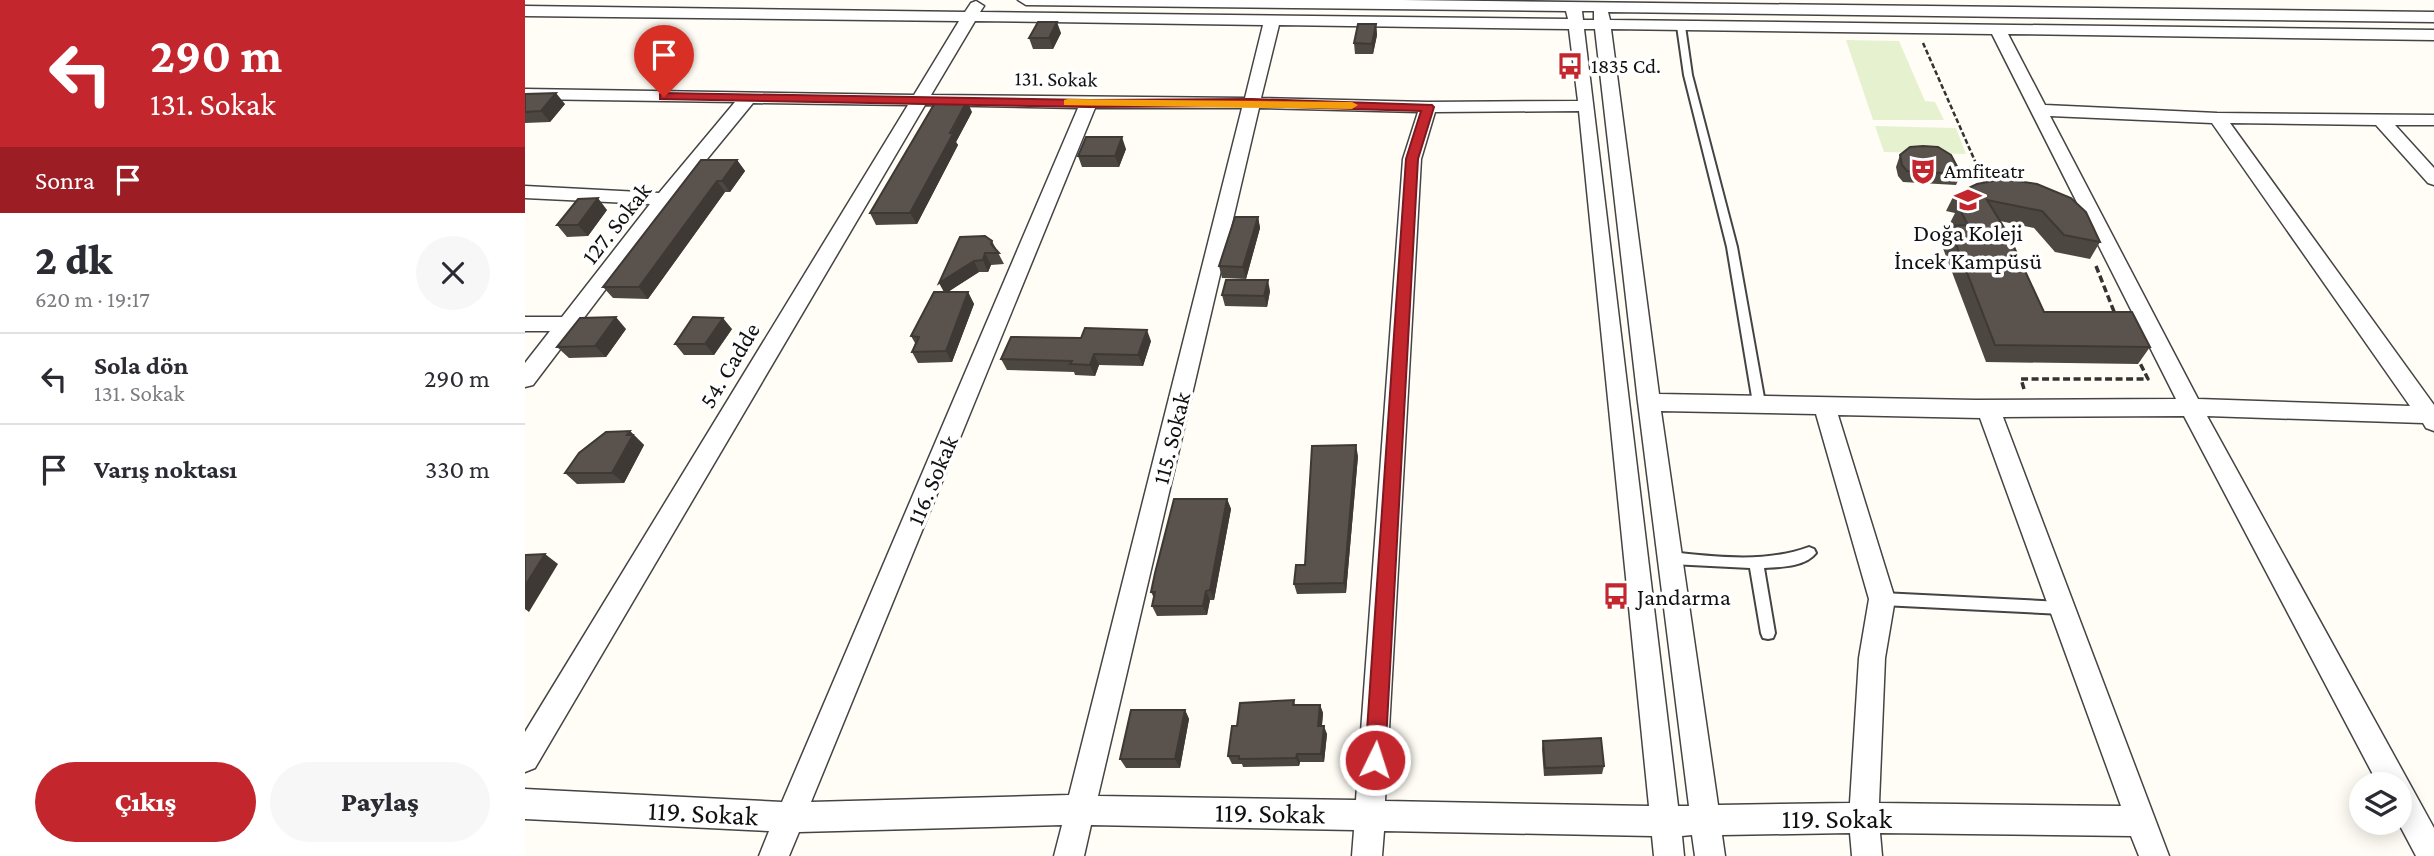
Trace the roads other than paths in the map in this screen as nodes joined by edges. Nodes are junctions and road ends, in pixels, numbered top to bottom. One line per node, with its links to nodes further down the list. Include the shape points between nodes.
1 (979, 0): 10 (street, 54. Cadde)
2 (1026, 0): 5 (street)
3 (2419, 0): 9 (street)
4 (1981, 6): 8 (street); 9 (street)
5 (1277, 8): 7 (street); 10 (street); 18 (street, 115. Sokak)
6 (525, 11): 10 (street)
7 (1574, 11): 8 (street); 19 (street)
8 (1601, 11): 11 (street); 31 (street)
9 (2434, 15)
10 (971, 16): 16 (street, 54. Cadde)
11 (1681, 26): 12 (street); 32 (lane, via 1688,75 1732,247)
12 (1998, 31): 13 (street); 21 (street)
13 (2434, 35)
14 (525, 94): 15 (street, 131. Sokak)
15 (747, 99): 16 (street, 131. Sokak); 27 (street, 127. Sokak)
16 (918, 99): 17 (street, 131. Sokak); 43 (street, 54. Cadde)
17 (1089, 103): 18 (street, 131. Sokak); 48 (street, 116. Sokak)
18 (1252, 103): 20 (street, 131. Sokak); 46 (street, 115. Sokak)
19 (1587, 106): 20 (street, 131. Sokak); 52 (street)
20 (1428, 107): 47 (street, via 1412,159)
21 (2037, 110): 22 (street); 34 (street)
22 (2217, 118): 23 (street); 36 (street)
23 (2380, 119): 24 (street); 25 (street)
24 (2434, 120)
25 (2434, 179)
26 (525, 192): 27 (street)
27 (664, 200): 29 (street, 127. Sokak)
28 (525, 324): 29 (street)
29 (568, 324): 30 (street, 127. Sokak)
30 (525, 379)
31 (1649, 402): 32 (street); 38 (street)
32 (1759, 403): 33 (street)
33 (1824, 404): 35 (street); 40 (street)
34 (2191, 407): 35 (street); 36 (street); 44 (street)
35 (1988, 408): 41 (street)
36 (2432, 417)
37 (1809, 553): 39 (lane, via 1790,562)
38 (1671, 558): 39 (lane); 49 (street)
39 (1756, 562): 42 (lane)
40 (1882, 599): 41 (lane); 50 (street, via 1872,657)
41 (2062, 608): 53 (street)
42 (1768, 633)
43 (525, 758)
44 (2388, 772)
45 (525, 804): 48 (street, 119. Sokak)
46 (1080, 810): 47 (street, 119. Sokak); 48 (street, 119. Sokak); 55 (street, 115. Sokak)
47 (1371, 814): 52 (street, 119. Sokak); 56 (street)
48 (791, 817): 54 (street, 116. Sokak)
49 (1706, 818): 50 (street, 119. Sokak); 52 (street, 119. Sokak); 58 (street)
50 (1864, 818): 53 (street, 119. Sokak); 59 (street)
51 (2412, 818): 61 (street)
52 (1666, 821): 57 (street)
53 (2141, 821): 60 (street)
54 (774, 856)
55 (1069, 856)
56 (1367, 856)
57 (1669, 856)
58 (1710, 856)
59 (1867, 856)
60 (2154, 856)
61 (2433, 856)

